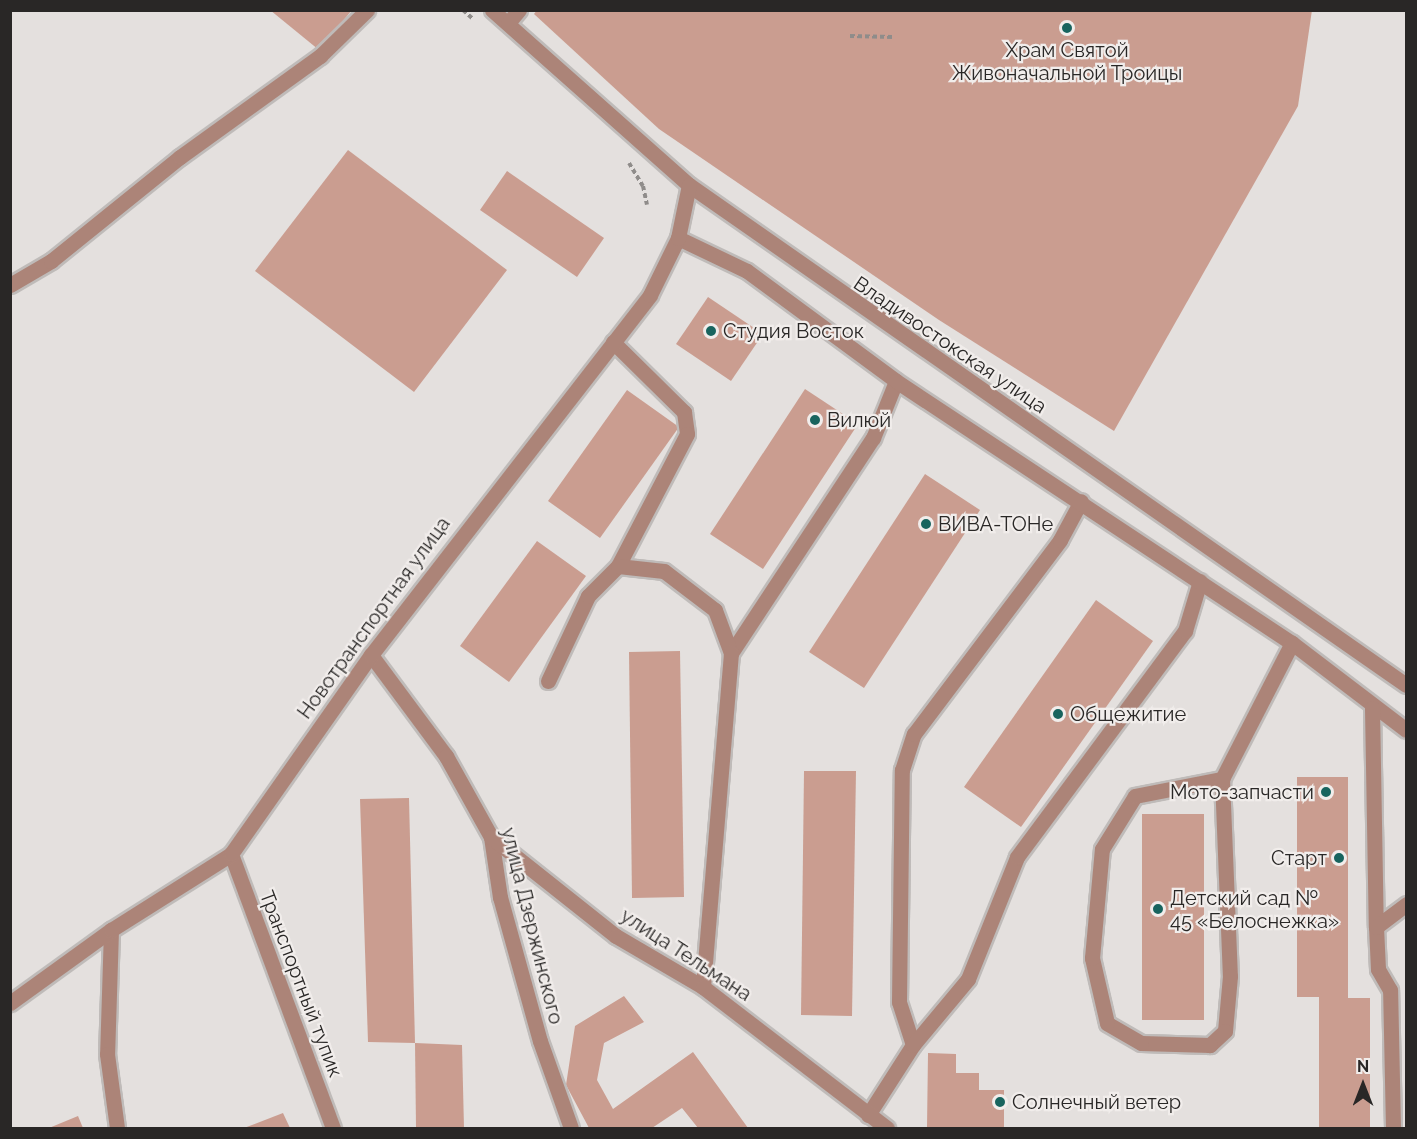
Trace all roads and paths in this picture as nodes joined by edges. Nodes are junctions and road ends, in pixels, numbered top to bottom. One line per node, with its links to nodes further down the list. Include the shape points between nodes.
1 (367, 10): 9 (street, via 320,56 180,157 51,261)
2 (492, 10): 4 (street, Владивостокская улица)
3 (519, 10): 4 (street)
4 (508, 23): 7 (street, Владивостокская улица)
5 (850, 36): 6 (path)
6 (893, 38)
7 (689, 186): 8 (street, Новотранспортная улица); 19 (street, Владивостокская улица)
8 (678, 238): 10 (street, Новотранспортная улица, via 650,295); 11 (street, via 747,271)
9 (10, 285)
10 (613, 342): 13 (street, via 684,412 687,434); 17 (street, Новотранспортная улица)
11 (896, 381): 12 (street); 16 (street, via 873,438)
12 (1081, 501): 14 (street); 30 (street, via 1060,540 914,734 902,770 899,1002)
13 (618, 566): 16 (street, via 664,571 715,610); 18 (street, via 588,596)
14 (1200, 581): 15 (street); 30 (street, via 1185,631 1017,857 968,979)
15 (1292, 643): 20 (street); 22 (street)
16 (731, 653): 28 (street)
17 (370, 655): 23 (street, улица Дзержинского, via 446,756); 24 (street, Новотранспортная улица)
18 (548, 681)
19 (1407, 685)
20 (1372, 708): 21 (street); 26 (street)
21 (1407, 730)
22 (1222, 779): 22 (street, via 1135,796 1102,849 1092,958 1107,1023 1141,1043 1210,1045 1225,1031 1230,976)
23 (491, 837): 28 (street, улица Тельмана, via 616,936); 34 (street, улица Дзержинского, via 500,897 540,1041)
24 (231, 854): 27 (street, Новотранспортная улица); 33 (street, Транспортный тупик)
25 (1407, 904): 26 (street)
26 (1376, 927): 36 (street, via 1378,969 1390,990)
27 (111, 930): 29 (street, Новотранспортная улица); 32 (street, via 106,1054)
28 (703, 987): 31 (street, улица Тельмана)
29 (10, 1003)
30 (913, 1045): 31 (street)
31 (868, 1115): 35 (street, улица Тельмана)
32 (117, 1128)
33 (333, 1128)
34 (571, 1128)
35 (887, 1128)
36 (1393, 1128)

